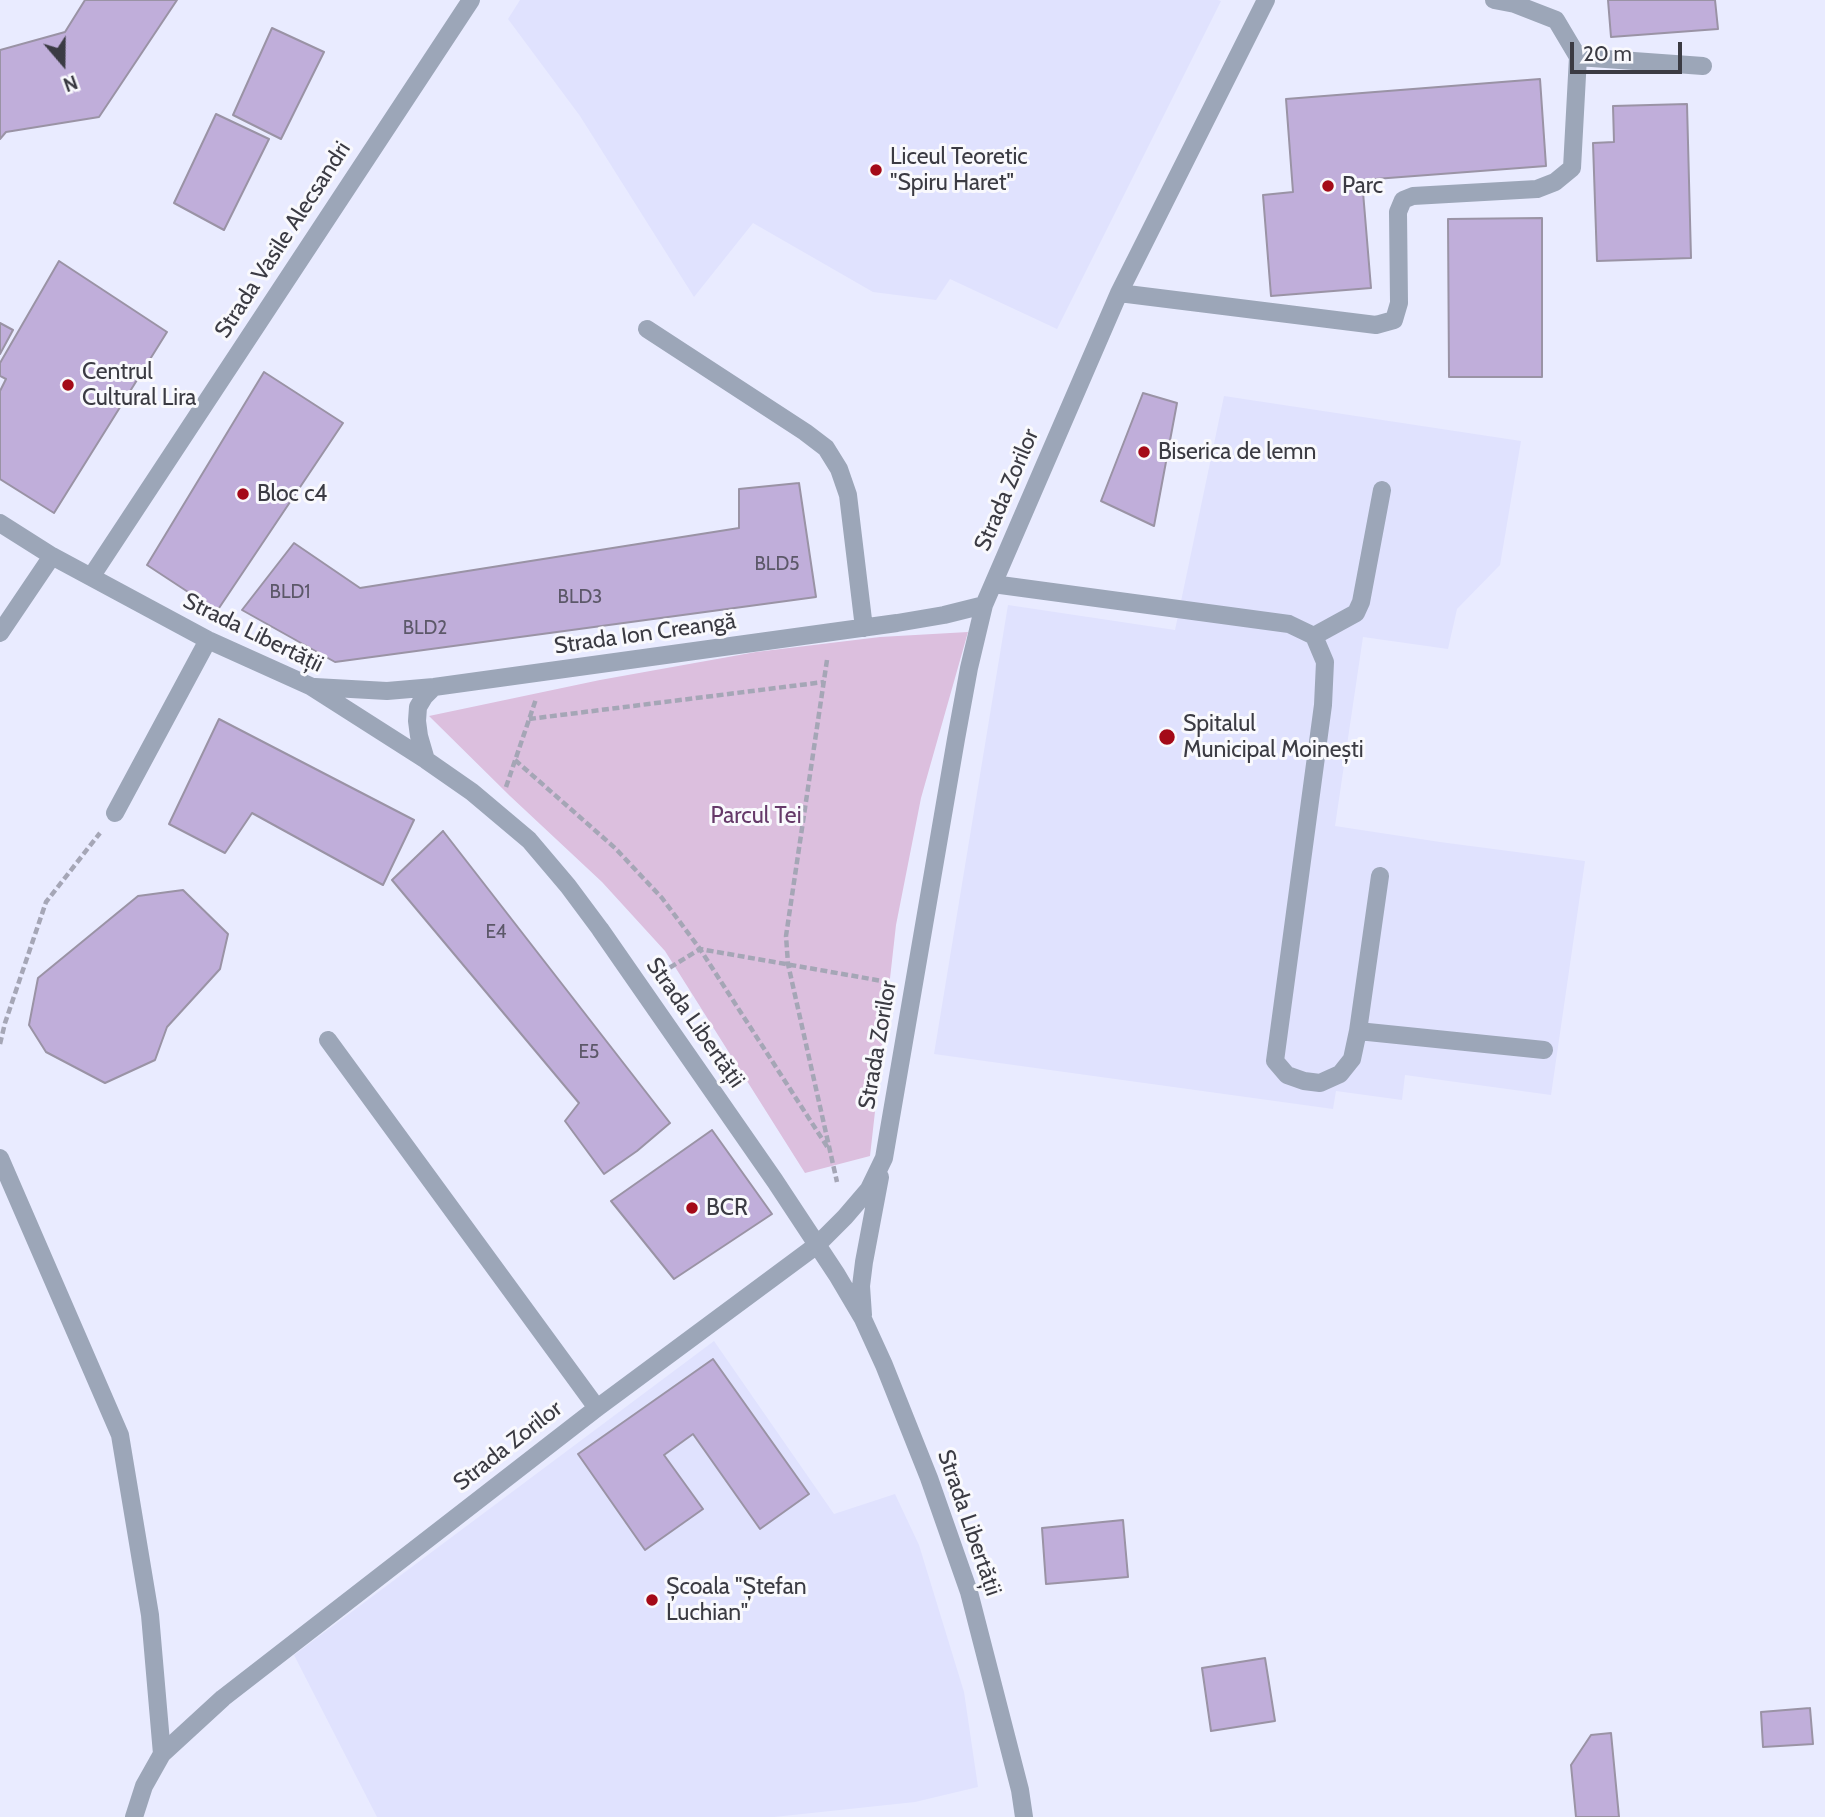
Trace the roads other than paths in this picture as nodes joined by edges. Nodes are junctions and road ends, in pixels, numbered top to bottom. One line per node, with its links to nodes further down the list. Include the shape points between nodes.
1 (471, 0): 11 (street, Strada Vasile Alecsandri)
2 (1266, 0): 6 (street, Strada Zorilor)
3 (1494, 0): 4 (street, via 1556,20)
4 (1577, 57): 5 (street); 6 (street, via 1572,168 1555,182 1537,189 1403,200 1398,212 1399,303 1394,320 1376,325)
5 (1703, 66)
6 (1119, 293): 12 (street, Strada Zorilor)
7 (647, 329): 14 (street, via 826,448 848,495)
8 (1382, 491): 16 (street, via 1356,613)
9 (0, 523): 10 (street, Strada Libertății)
10 (52, 556): 11 (street, Strada Libertății); 15 (street)
11 (91, 577): 17 (street, Strada Libertății)
12 (993, 584): 13 (street, Strada Zorilor); 16 (street, via 1289,624)
13 (984, 605): 14 (street, Strada Ion Creangă); 27 (street, Strada Zorilor, via 960,715)
14 (864, 628): 19 (street, Strada Ion Creangă)
15 (0, 633)
16 (1314, 636): 23 (street, via 1325,662 1323,705 1275,1061 1287,1075 1320,1083 1340,1074 1352,1059)
17 (208, 640): 18 (street, Strada Libertății); 21 (street)
18 (310, 686): 19 (street, Strada Ion Creangă, via 387,691); 20 (street, Strada Libertății)
19 (434, 687): 20 (street, via 418,707)
20 (426, 760): 28 (street, Strada Libertății, via 529,840 568,886)
21 (115, 813)
22 (1380, 876): 23 (street)
23 (1359, 1031): 25 (street)
24 (328, 1040): 30 (street)
25 (1544, 1050)
26 (0, 1158): 31 (street, via 120,1435 150,1615)
27 (884, 1158): 28 (street, Strada Zorilor, via 869,1189); 29 (street, via 864,1262)
28 (817, 1245): 29 (street, Strada Libertății); 30 (street, Strada Zorilor)
29 (863, 1319): 33 (street, Strada Libertății, via 970,1592)
30 (597, 1408): 31 (street, Strada Zorilor, via 223,1698)
31 (162, 1754): 32 (street, Strada Zorilor)
32 (134, 1817)
33 (1024, 1817)

